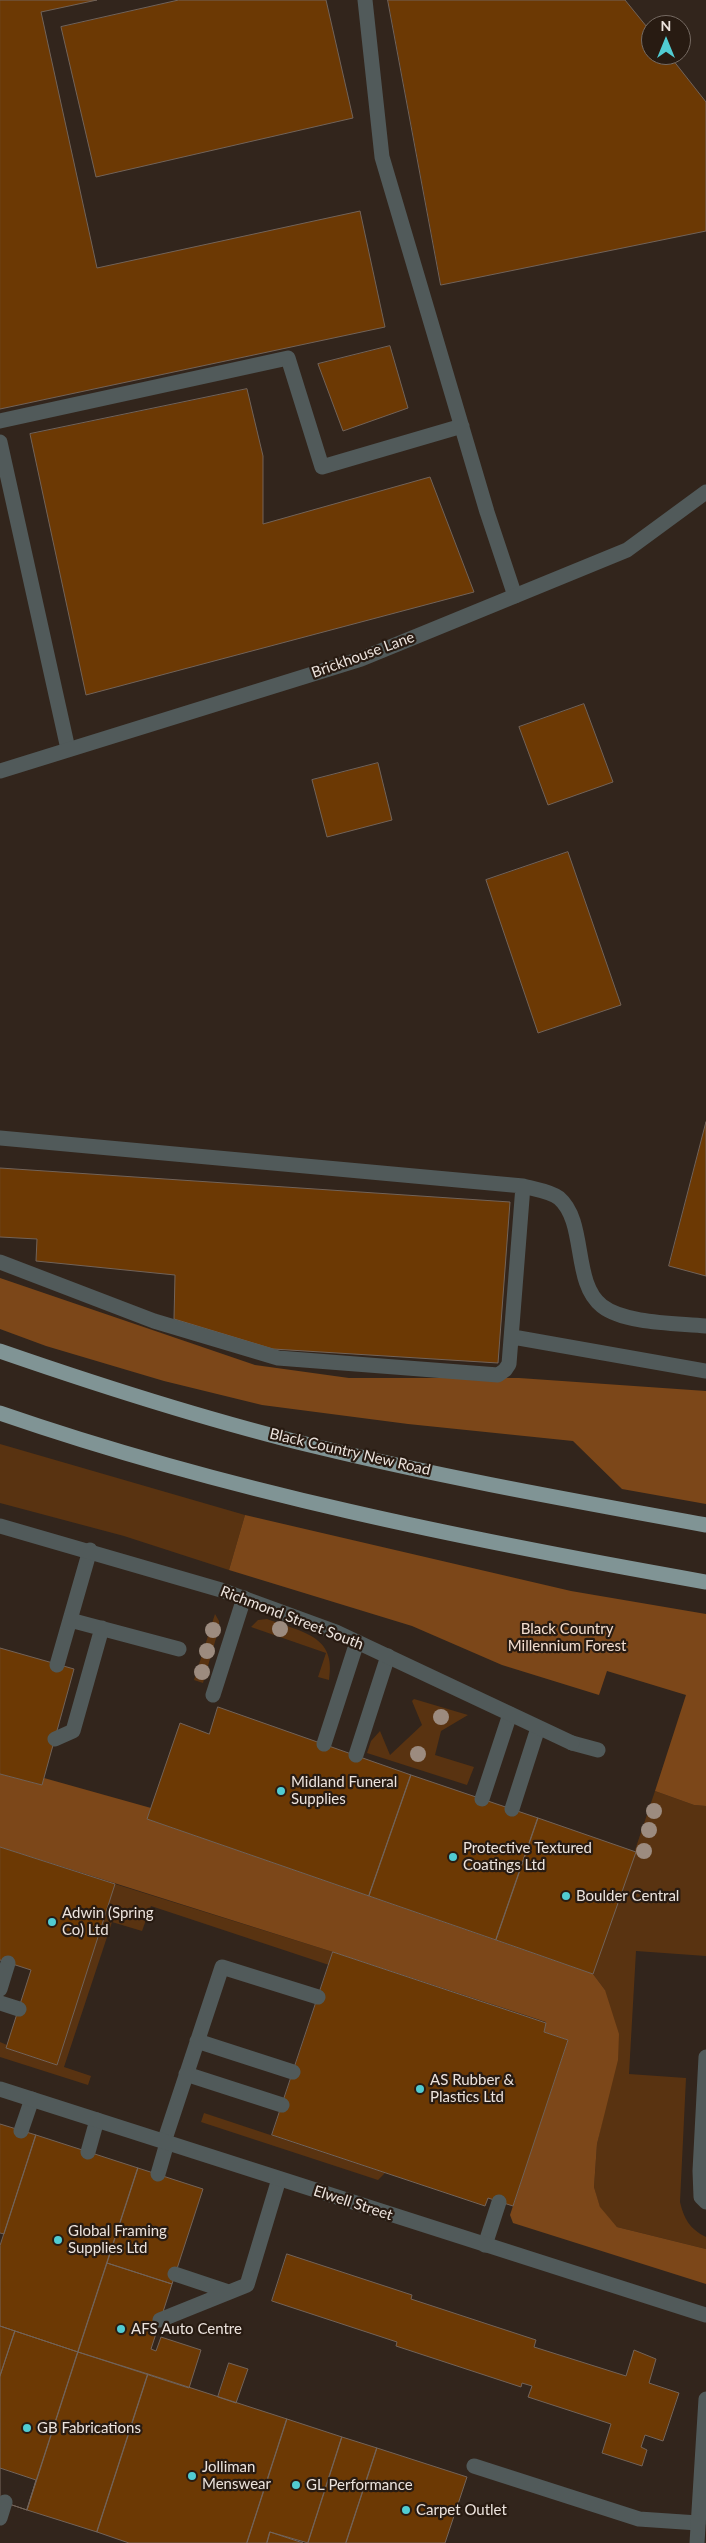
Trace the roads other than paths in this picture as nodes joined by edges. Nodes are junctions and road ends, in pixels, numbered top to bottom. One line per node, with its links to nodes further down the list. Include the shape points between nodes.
1 (365, 0): 3 (street, via 382,157)
2 (0, 421): 3 (street, via 288,358 322,467)
3 (462, 426): 6 (street)
4 (0, 442): 7 (street)
5 (706, 492): 6 (street, Brickhouse Lane, via 627,550)
6 (515, 596): 7 (street, Brickhouse Lane, via 361,659)
7 (68, 749): 8 (street, Brickhouse Lane)
8 (0, 771)
9 (0, 1138): 10 (street)
10 (523, 1186): 12 (street, via 558,1198 570,1213 589,1286 601,1306 617,1314); 13 (street)
11 (0, 1262): 13 (street, via 154,1321 278,1358 498,1375 510,1364)
12 (706, 1326)
13 (513, 1337): 15 (street)
14 (0, 1351): 17 (highway, Black Country New Road, via 100,1386 317,1447 542,1495)
15 (706, 1371)
16 (0, 1413): 20 (highway, via 70,1437 259,1489 437,1531)
17 (706, 1524)
18 (0, 1526): 19 (street, Richmond Street South)
19 (90, 1550): 21 (street, Richmond Street South); 22 (street)
20 (706, 1582)
21 (244, 1598): 24 (street, Richmond Street South); 28 (street)
22 (70, 1620): 23 (street); 27 (street)
23 (102, 1628): 25 (street); 31 (street, via 73,1731)
24 (357, 1642): 26 (street, Richmond Street South); 32 (street)
25 (179, 1649)
26 (388, 1656): 29 (street, Richmond Street South); 34 (street)
27 (57, 1665)
28 (213, 1695)
29 (510, 1714): 30 (street, Richmond Street South); 35 (street)
30 (538, 1728): 33 (street, Richmond Street South); 36 (street)
31 (55, 1738)
32 (324, 1744)
33 (598, 1750)
34 (356, 1755)
35 (482, 1798)
36 (512, 1809)
37 (8, 1963): 38 (street)
38 (0, 1989)
39 (318, 1997): 42 (street, via 222,1967)
40 (0, 2003): 41 (street)
41 (19, 2009)
42 (197, 2041): 44 (street); 45 (street)
43 (706, 2057): 56 (street, via 700,2172 701,2197)
44 (293, 2072)
45 (186, 2074): 48 (street); 51 (street)
46 (0, 2089): 47 (street, Elwell Street)
47 (32, 2099): 49 (street, Elwell Street); 50 (street)
48 (282, 2105)
49 (97, 2120): 51 (street, Elwell Street); 52 (street)
50 (21, 2131)
51 (165, 2143): 53 (street); 54 (street, Elwell Street)
52 (88, 2152)
53 (158, 2174)
54 (280, 2179): 57 (street, Elwell Street); 59 (street, via 246,2285)
55 (499, 2202): 57 (street)
56 (706, 2202)
57 (485, 2245): 60 (street, Elwell Street)
58 (176, 2274): 59 (street)
59 (229, 2292): 61 (street)
60 (706, 2315)
61 (160, 2320)
62 (706, 2399): 66 (street)
63 (474, 2466): 66 (street, via 639,2519)
64 (5, 2502): 65 (street)
65 (0, 2518)
66 (698, 2523): 67 (street)
67 (697, 2543)

